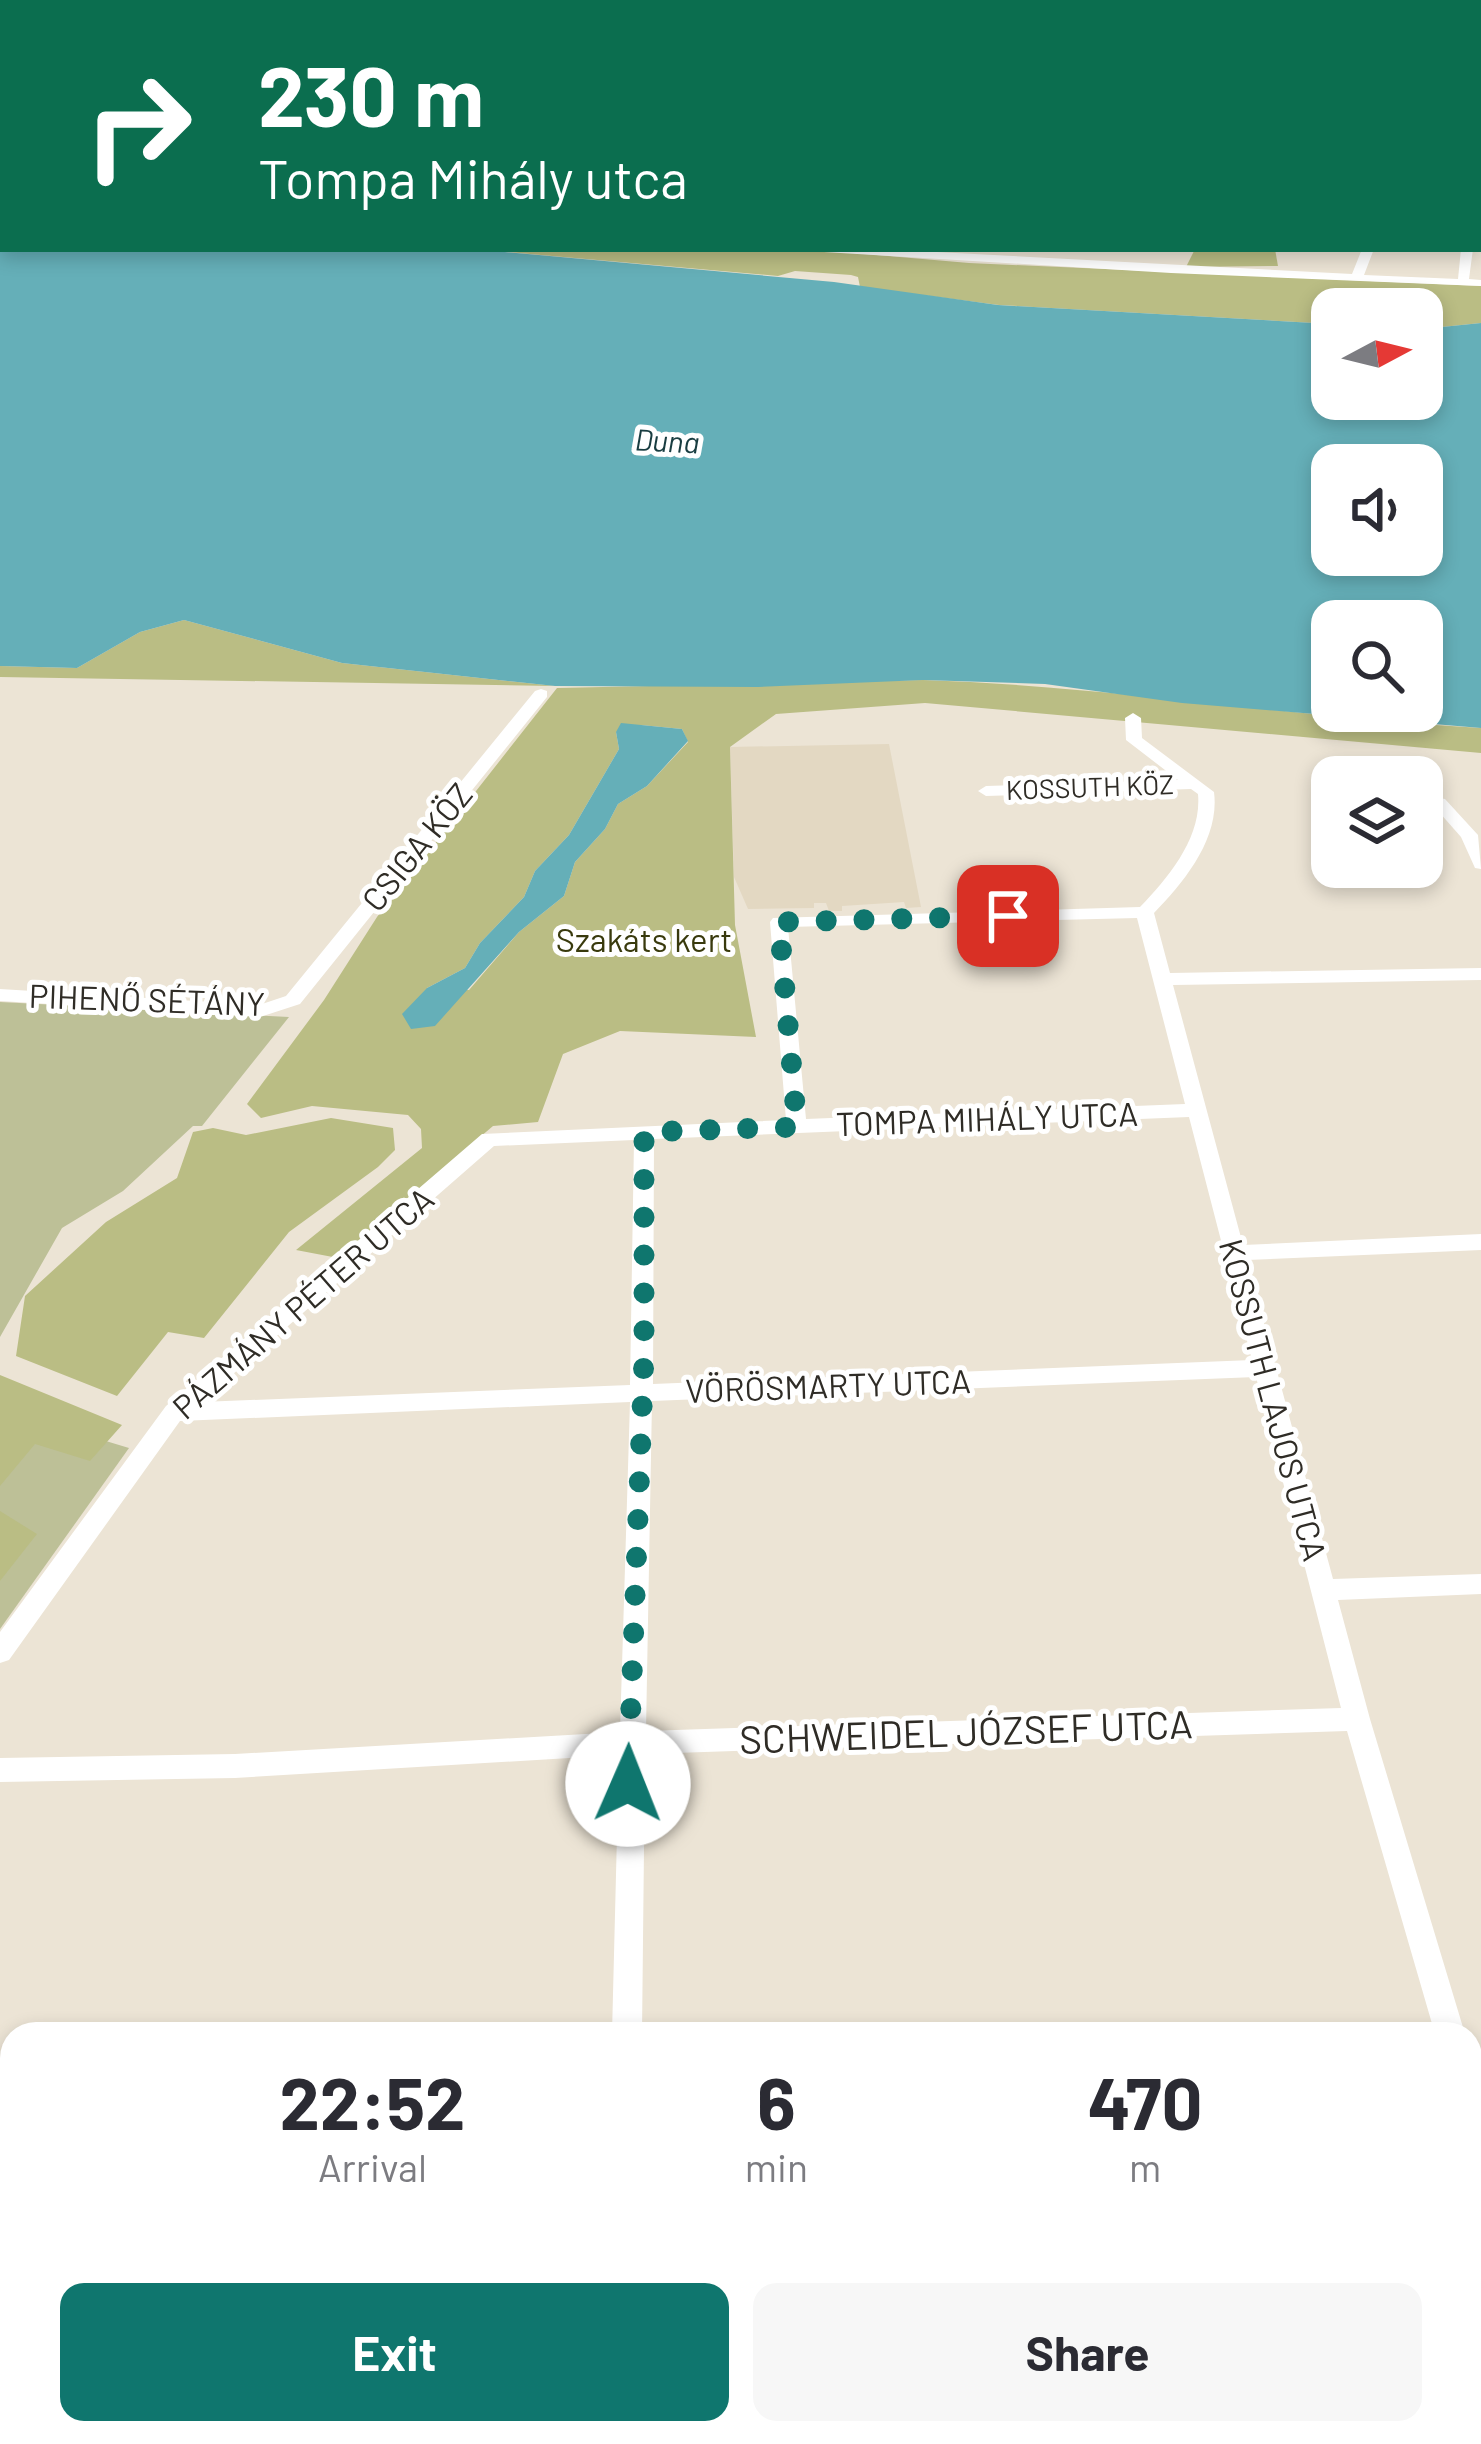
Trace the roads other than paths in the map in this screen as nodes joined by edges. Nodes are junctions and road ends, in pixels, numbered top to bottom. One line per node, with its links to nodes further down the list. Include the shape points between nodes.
1 (871, 252): 4 (street)
2 (1367, 252): 4 (street)
3 (1467, 252): 5 (street)
4 (1357, 277): 5 (street)
5 (1463, 282): 6 (street)
6 (1481, 283)
7 (542, 694): 17 (street, CSIGA KÖZ)
8 (1133, 718): 9 (street, via 1134,740)
9 (1194, 784): 10 (street, KOSSUTH KÖZ); 13 (street, via 1209,801 1191,856)
10 (986, 791)
11 (1443, 807): 12 (street)
12 (1481, 864)
13 (1145, 912): 15 (street, KOSSUTH LAJOS UTCA); 19 (street, via 779,922)
14 (1481, 974): 15 (street)
15 (1163, 980): 18 (street, KOSSUTH LAJOS UTCA)
16 (0, 995): 17 (street, PIHENŐ SÉTÁNY, via 260,1011)
17 (293, 1000)
18 (1197, 1110): 19 (street, TOMPA MIHÁLY UTCA); 23 (street, KOSSUTH LAJOS UTCA)
19 (797, 1127): 20 (street, TOMPA MIHÁLY UTCA)
20 (644, 1132): 21 (street, TOMPA MIHÁLY UTCA); 25 (street)
21 (489, 1139): 26 (street, PÁZMÁNY PÉTER UTCA)
22 (1481, 1242): 23 (street)
23 (1234, 1253): 24 (street, KOSSUTH LAJOS UTCA)
24 (1265, 1369): 25 (street, VÖRÖSMARTY UTCA); 28 (street, KOSSUTH LAJOS UTCA)
25 (642, 1393): 26 (street, VÖRÖSMARTY UTCA); 31 (street)
26 (174, 1412): 29 (street, PÁZMÁNY PÉTER UTCA)
27 (1481, 1584): 28 (street)
28 (1323, 1590): 30 (street, KOSSUTH LAJOS UTCA)
29 (0, 1652)
30 (1357, 1719): 31 (street, SCHWEIDEL JÓZSEF UTCA); 34 (street, KOSSUTH LAJOS UTCA)
31 (629, 1743): 32 (street, SCHWEIDEL JÓZSEF UTCA, via 235,1766); 33 (street)
32 (0, 1770)
33 (627, 2022)
34 (1446, 2022)

